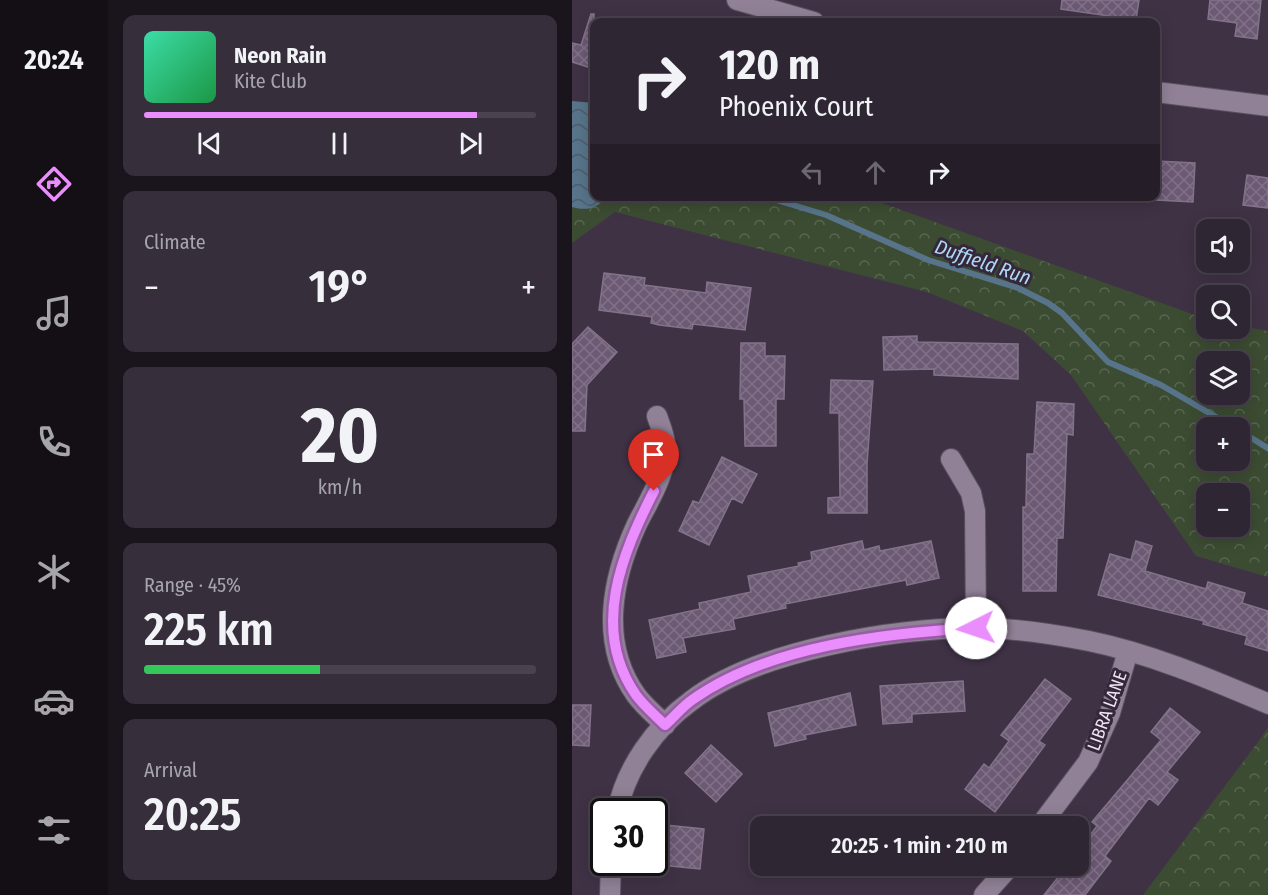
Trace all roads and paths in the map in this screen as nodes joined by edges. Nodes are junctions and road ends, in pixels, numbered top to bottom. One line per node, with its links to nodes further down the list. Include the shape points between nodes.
1 (737, 0): 2 (street)
2 (800, 18)
3 (1160, 92): 4 (street)
4 (1268, 106)
5 (657, 416): 10 (street, via 665,442 663,467 617,576 613,629 625,677)
6 (951, 459): 7 (street, via 964,477 975,511)
7 (976, 628): 8 (street, via 1089,641); 10 (street, via 884,636 793,656 722,681 690,701)
8 (1128, 651): 9 (street, via 1173,664); 12 (street, LIBRA LANE, via 1110,713 1092,754)
9 (1268, 704)
10 (665, 725): 11 (street, via 644,750)
11 (622, 798)
12 (1047, 816)
13 (611, 876): 15 (street)
14 (1001, 876): 16 (street)
15 (610, 895)
16 (984, 895)

